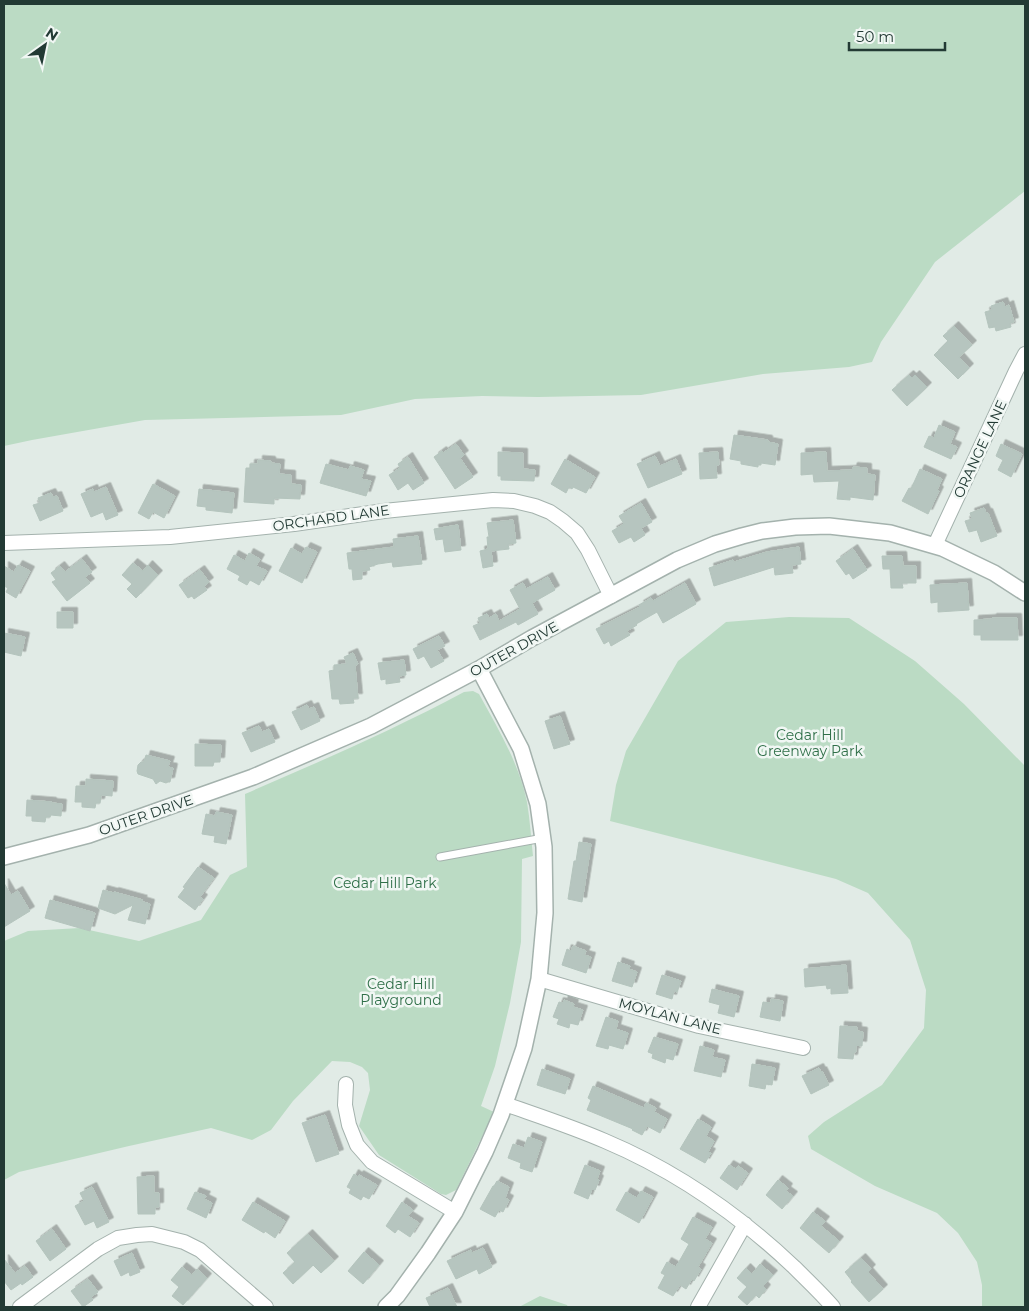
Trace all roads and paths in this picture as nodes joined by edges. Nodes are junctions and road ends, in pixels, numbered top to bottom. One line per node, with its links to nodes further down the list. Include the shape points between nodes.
1 (1025, 354): 3 (street, ORANGE LANE)
2 (4, 543): 5 (street, ORCHARD LANE, via 170,537 384,511 493,500 514,501 550,512 577,533)
3 (935, 545): 4 (street, OUTER DRIVE, via 994,573); 5 (street, OUTER DRIVE, via 890,533 838,526 762,531 715,544 684,557)
4 (1025, 593)
5 (611, 596): 6 (street, OUTER DRIVE)
6 (479, 669): 7 (street, via 521,749 538,804); 8 (street, OUTER DRIVE, via 371,726 253,777 88,835)
7 (542, 838): 9 (lane); 10 (street, via 544,913)
8 (4, 857)
9 (440, 858)
10 (539, 978): 11 (street, MOYLAN LANE, via 699,1026); 13 (street, via 524,1048)
11 (803, 1048)
12 (346, 1084): 14 (street, via 345,1104 357,1145 372,1162)
13 (505, 1104): 14 (street); 15 (street, via 621,1148 686,1182)
14 (455, 1212): 18 (street)
15 (745, 1224): 19 (street); 20 (street)
16 (20, 1307): 17 (street, via 98,1249 118,1238 152,1234 184,1242 200,1250)
17 (266, 1307)
18 (386, 1307)
19 (698, 1307)
20 (833, 1307)

